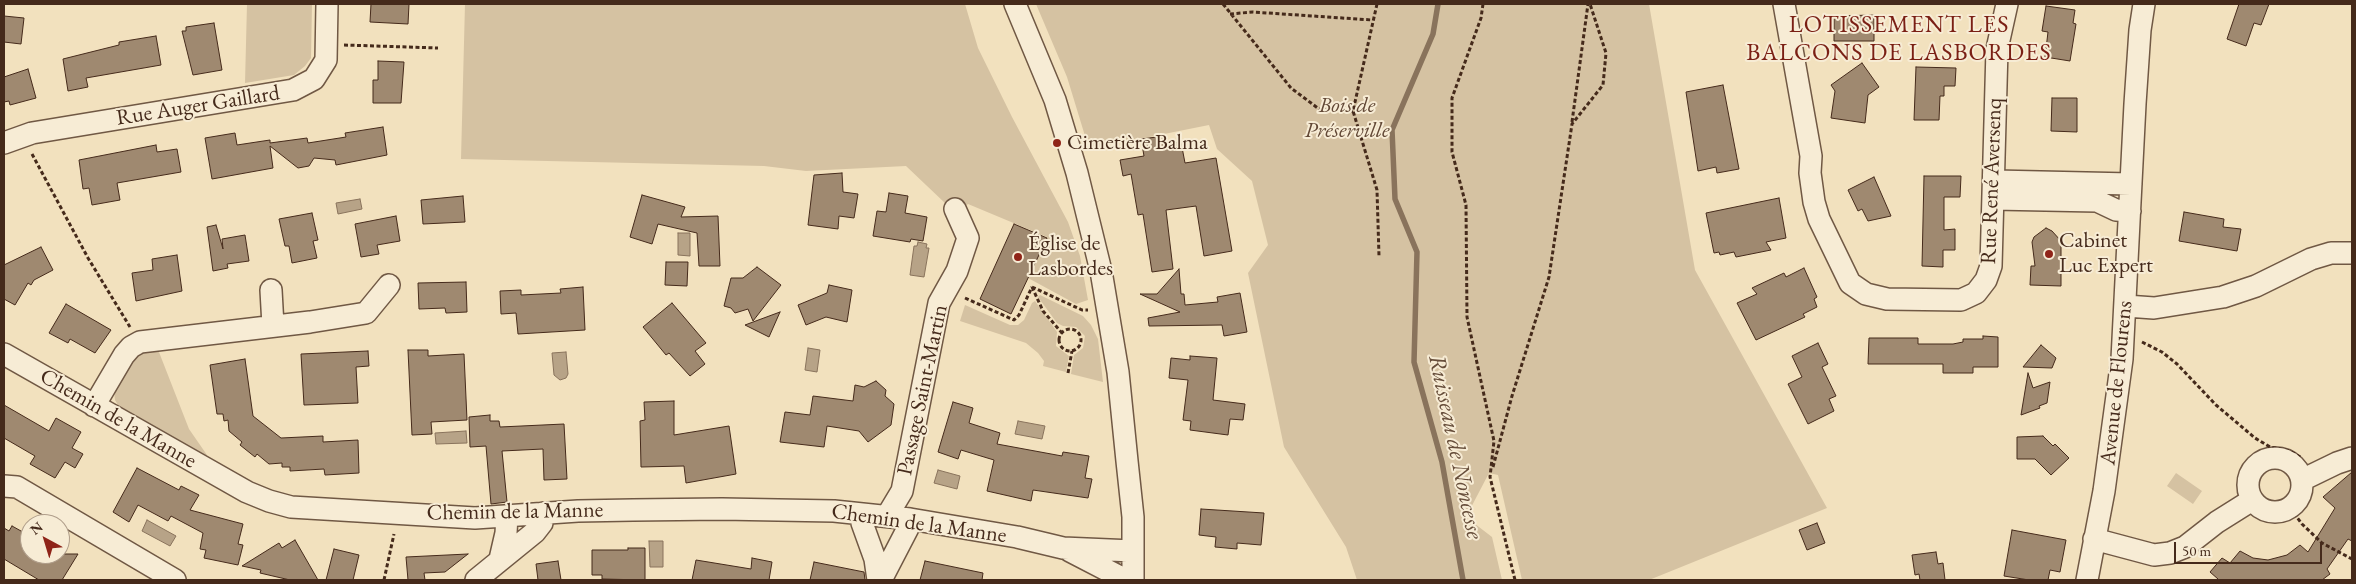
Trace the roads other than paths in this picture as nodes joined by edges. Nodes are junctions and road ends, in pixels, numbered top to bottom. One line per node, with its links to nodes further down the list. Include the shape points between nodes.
1 (327, 4): 6 (street, Rue Auger Gaillard, via 326,60 314,79 293,90 32,134)
2 (1015, 4): 29 (street, via 1058,108 1095,244 1108,308 1126,444)
3 (1784, 4): 8 (street, Rue René Aversenq, via 1811,156 1814,202 1819,220 1850,283 1866,294 1887,299 1961,300 1976,293 1991,266)
4 (2007, 4): 8 (street, Rue René Aversenq, via 1997,49)
5 (2144, 4): 7 (street, Avenue de Flourens)
6 (4, 143)
7 (2131, 184): 8 (street); 10 (street, Avenue de Flourens)
8 (1995, 190): 10 (street, via 2097,201 2116,210)
9 (955, 209): 25 (street, Passage Saint-Martin, via 968,238 957,271 939,303 902,491)
10 (2130, 211): 14 (street, Avenue de Flourens)
11 (2352, 253): 14 (street, via 2331,253 2311,259 2256,286 2223,297 2154,308)
12 (389, 285): 15 (street, via 366,313)
13 (271, 290): 15 (street)
14 (2126, 306): 27 (street, Avenue de Flourens, via 2104,491)
15 (273, 326): 17 (street, via 140,342 124,356)
16 (4, 354): 17 (street, Chemin de la Manne)
17 (94, 406): 24 (street, Chemin de la Manne, via 238,487 291,507 466,518)
18 (2352, 458): 19 (street)
19 (2302, 480): 21 (street, via 2298,501 2290,508 2269,512); 21 (street, via 2290,462 2270,458 2252,470 2248,480)
20 (10, 487): 31 (street)
21 (2252, 500): 27 (street, via 2185,547 2170,553 2154,554)
22 (543, 514): 23 (street, Chemin de la Manne, via 722,509); 24 (street, Chemin de la Manne); 30 (street, via 542,523 535,532)
23 (862, 514): 25 (street, Chemin de la Manne); 33 (street)
24 (507, 516): 30 (street)
25 (887, 516): 26 (street, Chemin de la Manne)
26 (910, 519): 28 (street, Chemin de la Manne); 33 (street)
27 (2094, 539): 36 (street, Avenue de Flourens)
28 (1063, 548): 29 (street, Chemin de la Manne); 34 (street, Chemin de la Manne)
29 (1133, 551): 35 (street)
30 (500, 559): 32 (street)
31 (175, 580)
32 (476, 580)
33 (880, 580)
34 (1126, 580)
35 (1132, 580)
36 (2087, 580)

